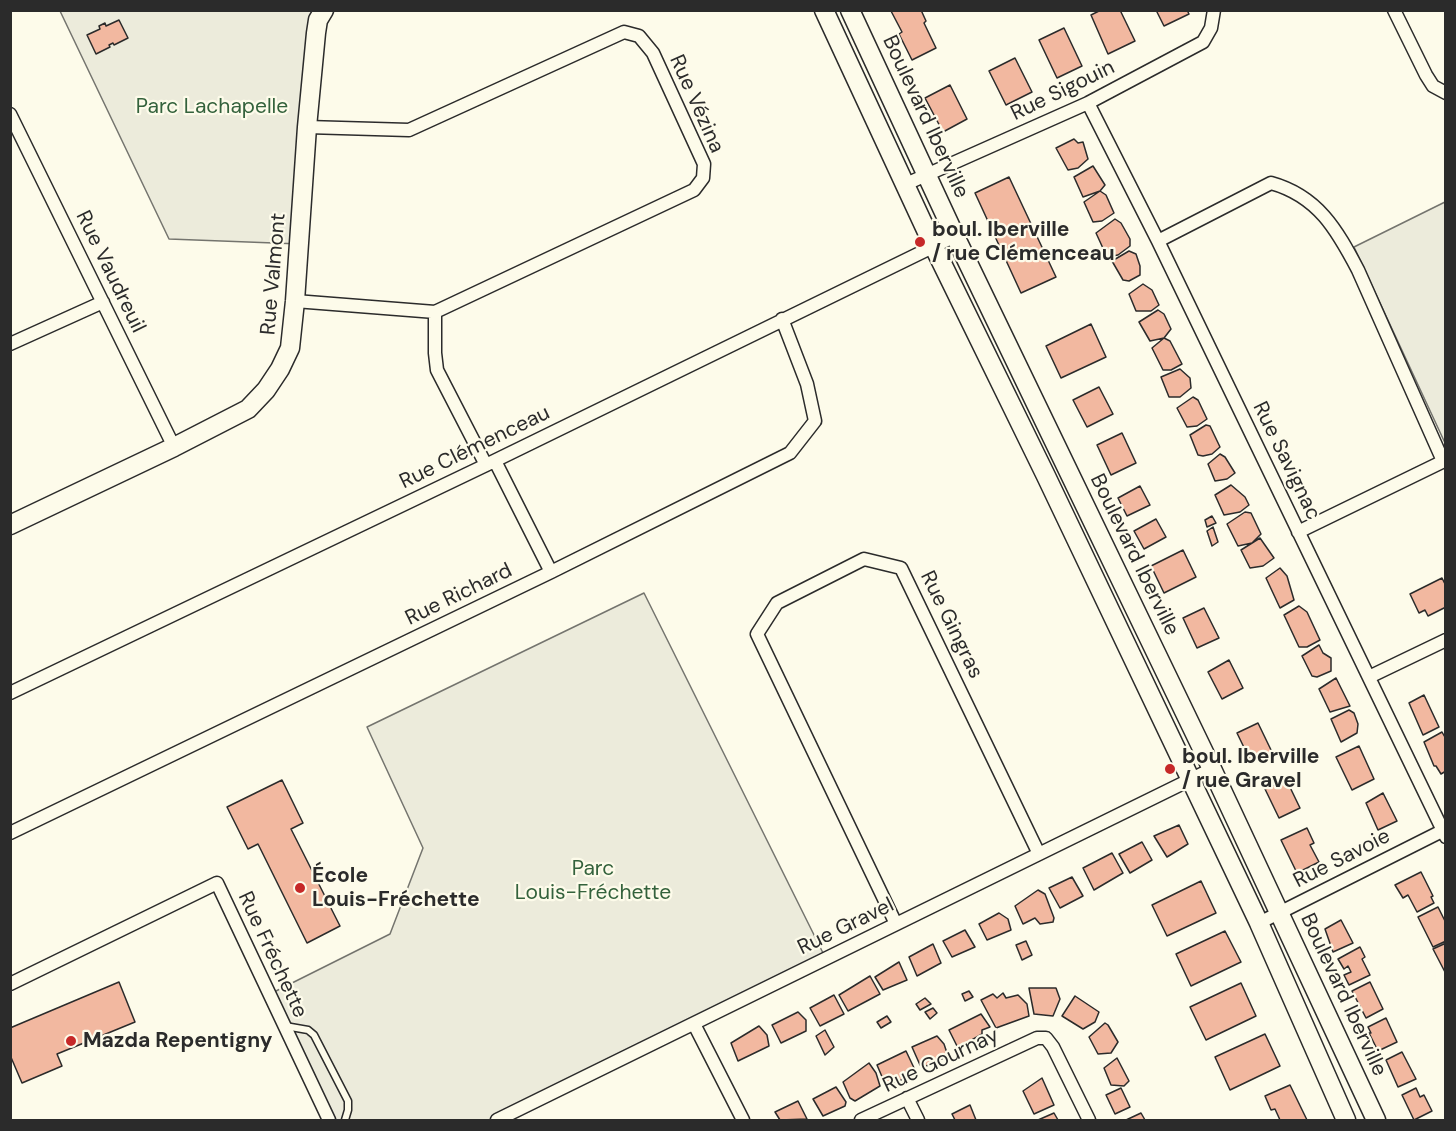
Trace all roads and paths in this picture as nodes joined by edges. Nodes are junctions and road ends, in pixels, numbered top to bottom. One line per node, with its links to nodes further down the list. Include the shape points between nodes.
1 (324, 10): 9 (street, Rue Valmont, via 316,33)
2 (824, 10): 11 (street)
3 (850, 10): 10 (street, Boulevard Iberville)
4 (1214, 10): 7 (street, Rue Sigouin, via 1211,28 1203,42)
5 (1394, 10): 6 (street, via 1426,75 1433,86)
6 (1446, 93)
7 (1088, 103): 10 (street, Rue Sigouin); 13 (street, Rue Savignac)
8 (10, 114): 16 (street, Rue Vaudreuil)
9 (307, 127): 15 (street, Rue Valmont); 17 (street, Rue Vézina, via 409,130 624,33 639,36 653,53 704,164 703,178 694,190)
10 (928, 175): 11 (street, Rue Sigouin); 12 (street, Boulevard Iberville)
11 (906, 184): 14 (street)
12 (955, 236): 14 (street, Rue Clémenceau); 29 (street, Boulevard Iberville)
13 (1158, 241): 21 (street, via 1271,183 1288,188 1322,212 1358,270); 24 (street, Rue Savignac)
14 (933, 245): 18 (street, Rue Clémenceau); 30 (street)
15 (295, 301): 17 (street, Rue Vézina); 20 (street, Rue Valmont, via 290,348 266,390 248,409)
16 (103, 302): 19 (street); 20 (street, Rue Vaudreuil)
17 (435, 312): 22 (street, via 437,370)
18 (782, 319): 22 (street, Rue Clémenceau); 25 (street, Rue Richard, via 807,384 815,421 790,453)
19 (10, 344)
20 (174, 447): 23 (street, Rue Valmont)
21 (1444, 461): 24 (street)
22 (491, 463): 25 (street); 28 (street, Rue Clémenceau)
23 (10, 525)
24 (1298, 532): 27 (street, Rue Savignac)
25 (551, 573): 31 (street, Rue Richard)
26 (1446, 640): 27 (street)
27 (1369, 677): 32 (street, Rue Savignac)
28 (10, 693)
29 (1212, 769): 30 (street, Rue Gravel); 34 (street, Boulevard Iberville)
30 (1190, 780): 33 (street, Rue Gravel); 35 (street)
31 (10, 833)
32 (1444, 834): 34 (street, Rue Savoie)
33 (1039, 854): 36 (street, Rue Gravel); 36 (street, Rue Gingras, via 901,568 864,559 777,603 757,634)
34 (1279, 912): 35 (street, Rue Savoie); 49 (street, Boulevard Iberville)
35 (1259, 923): 48 (street)
36 (896, 924): 38 (street, Rue Gravel)
37 (10, 984): 39 (street, Rue Fréchette, via 217,883)
38 (694, 1024): 43 (street, Rue Gravel); 44 (street)
39 (284, 1026): 41 (street, Rue Fréchette); 42 (lane, via 308,1030 314,1035 348,1101)
40 (907, 1098): 45 (street, Rue Gournay); 46 (street); 47 (street, Rue Gournay, via 1037,1038 1046,1038)
41 (329, 1120)
42 (345, 1120)
43 (497, 1120)
44 (743, 1120)
45 (861, 1120)
46 (918, 1120)
47 (1089, 1120)
48 (1346, 1120)
49 (1377, 1120)

